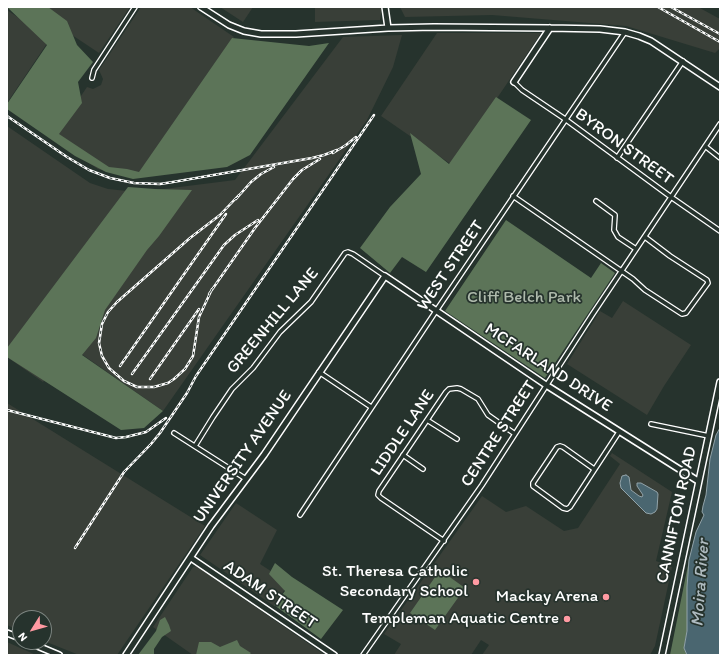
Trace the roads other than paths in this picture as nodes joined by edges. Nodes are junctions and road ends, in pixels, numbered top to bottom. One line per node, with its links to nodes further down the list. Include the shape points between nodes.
1 (135, 7): 8 (street, via 94,70)
2 (202, 7): 4 (street, via 229,25 261,34)
3 (386, 7): 4 (street)
4 (388, 28): 5 (street)
5 (550, 28): 6 (street); 9 (street)
6 (625, 32): 7 (street, via 651,41); 11 (street, WEST STREET)
7 (683, 61): 10 (street); 14 (street)
8 (92, 78)
9 (514, 82): 11 (street, BYRON STREET)
10 (720, 87)
11 (565, 120): 14 (street, BYRON STREET); 16 (street, WEST STREET)
12 (720, 124): 13 (street, CENTRE STREET)
13 (705, 146): 15 (street); 17 (street, CENTRE STREET)
14 (617, 158): 17 (street, BYRON STREET)
15 (720, 158)
16 (513, 196): 22 (street); 24 (street, WEST STREET)
17 (671, 198): 19 (street, BYRON STREET); 20 (street, CENTRE STREET)
18 (596, 201): 21 (street, via 615,215 614,230 618,237)
19 (720, 231)
20 (645, 237): 21 (street, CENTRE STREET); 22 (street, via 707,280 708,283 689,312 682,314 645,290)
21 (636, 249): 22 (street, CENTRE STREET)
22 (622, 271): 27 (street, CENTRE STREET)
23 (385, 276): 24 (street, MCFARLAND DRIVE); 25 (street, UNIVERSITY AVENUE); 36 (street, GREENHILL LANE, via 354,254 345,253 311,302 280,332 253,368 232,389)
24 (436, 311): 27 (street, MCFARLAND DRIVE); 28 (street, WEST STREET)
25 (319, 372): 28 (street); 40 (street, UNIVERSITY AVENUE)
26 (720, 382): 34 (street, CANNIFTON ROAD)
27 (546, 385): 31 (street, MCFARLAND DRIVE); 33 (street, CENTRE STREET)
28 (371, 407): 42 (street, WEST STREET)
29 (427, 420): 33 (street, LIDDLE LANE, via 449,389 461,388 478,399 488,415); 35 (street); 37 (street, LIDDLE LANE)
30 (651, 424): 34 (street)
31 (619, 432): 39 (street); 41 (street, MCFARLAND DRIVE)
32 (174, 434): 36 (street)
33 (515, 434): 43 (street, CENTRE STREET)
34 (709, 436): 41 (street, CANNIFTON ROAD)
35 (457, 439)
36 (195, 446): 40 (street)
37 (403, 455): 38 (street); 43 (street, LIDDLE LANE, via 378,495)
38 (423, 469)
39 (594, 469): 39 (street, via 567,508 563,508 533,486 560,446)
40 (246, 478): 44 (street, UNIVERSITY AVENUE)
41 (698, 481): 50 (street, CANNIFTON ROAD)
42 (300, 515)
43 (444, 541): 49 (street, CENTRE STREET)
44 (191, 558): 47 (street, UNIVERSITY AVENUE); 48 (street, ADAM STREET)
45 (47, 650): 46 (street)
46 (59, 655)
47 (126, 655)
48 (334, 655)
49 (363, 655)
50 (662, 655)

